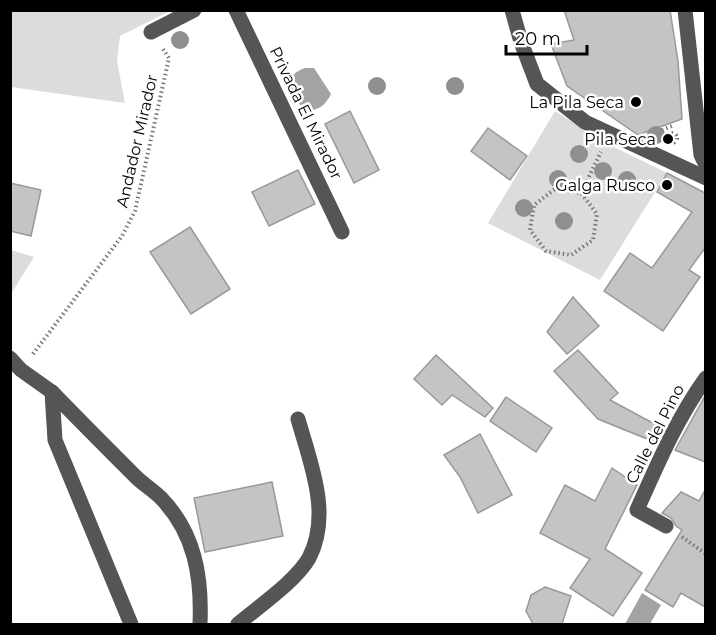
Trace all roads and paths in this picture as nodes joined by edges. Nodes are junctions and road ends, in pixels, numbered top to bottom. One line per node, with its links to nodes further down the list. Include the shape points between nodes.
1 (194, 10): 5 (street)
2 (236, 10): 10 (street, Privada El Mirador)
3 (512, 10): 6 (street, via 537,84 585,122)
4 (685, 10): 7 (street)
5 (151, 32): 12 (path, Andador Mirador, via 170,58 135,211 122,236)
6 (610, 135): 8 (street); 9 (path)
7 (705, 165)
8 (705, 178)
9 (581, 193): 9 (path, via 597,214 593,240 572,255 546,251 530,231 534,205 555,189)
10 (342, 232)
11 (10, 358): 12 (street)
12 (21, 370): 14 (street)
13 (705, 378): 16 (street, Calle del Pino, via 657,464 637,510)
14 (52, 392): 18 (street, via 55,441); 19 (street, via 178,519 197,565)
15 (298, 419): 20 (street, via 316,480 317,532 309,558 294,577)
16 (666, 526): 17 (path)
17 (705, 554)
18 (131, 624)
19 (200, 624)
20 (238, 624)

